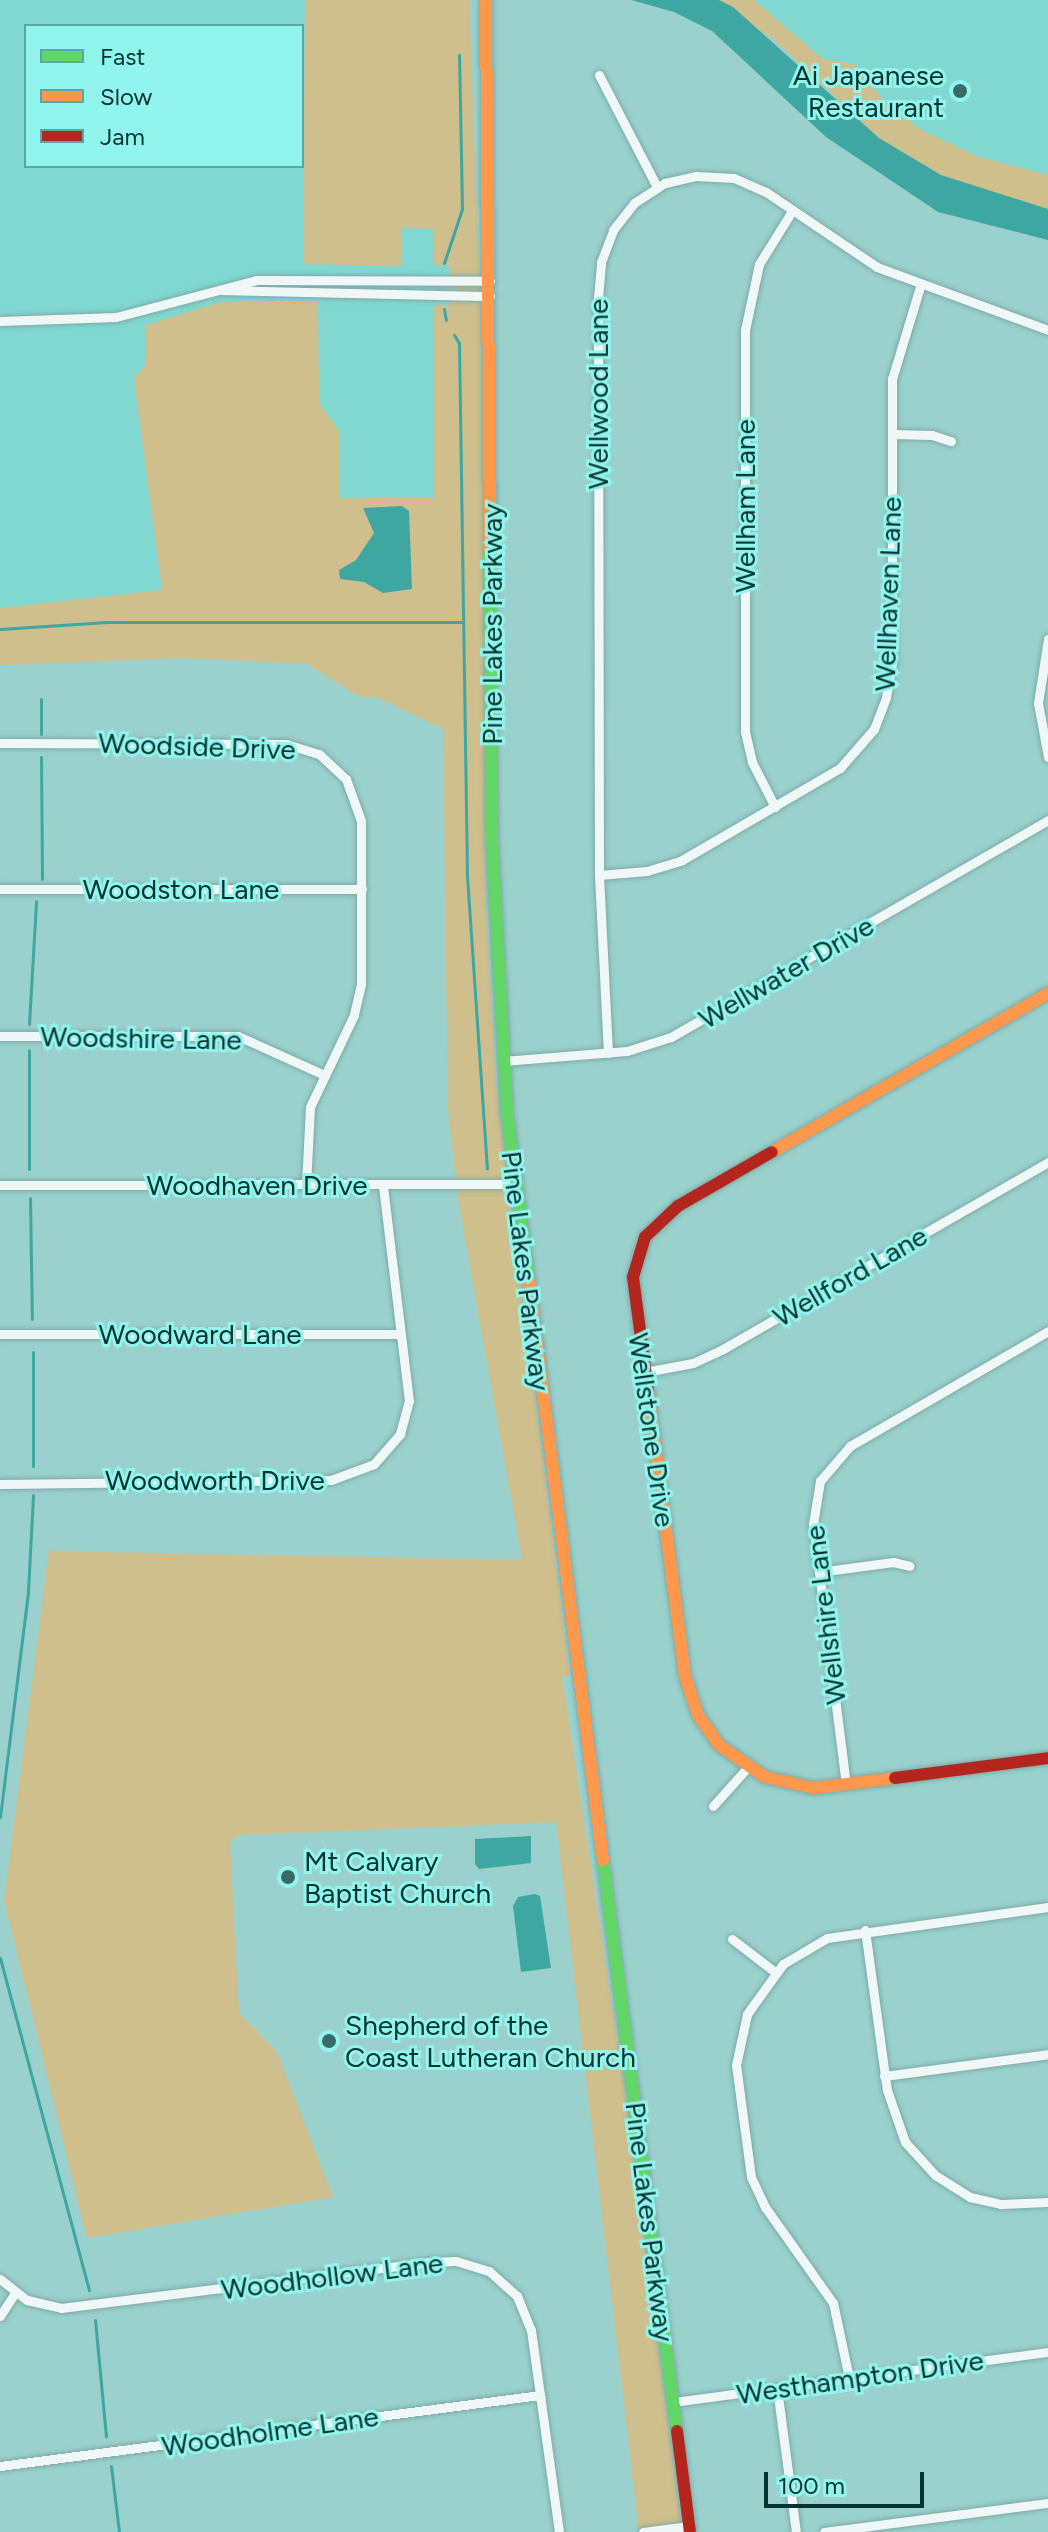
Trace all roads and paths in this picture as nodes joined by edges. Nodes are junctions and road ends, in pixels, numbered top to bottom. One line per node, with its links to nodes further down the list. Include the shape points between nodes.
1 (486, 0): 5 (street, Pine Lakes Parkway)
2 (599, 75): 3 (street)
3 (657, 187): 4 (street, Wellwood Lane, via 689,177 725,177 759,188); 18 (street, Wellwood Lane, via 617,222 604,250 598,285)
4 (792, 211): 6 (street, Wellwood Lane, via 853,254); 16 (street, Wellham Lane, via 755,274 745,330 745,720 752,762)
5 (490, 281): 7 (street, via 266,280); 8 (street, Pine Lakes Parkway)
6 (920, 287): 10 (street, Wellwood Lane); 11 (street, Wellhaven Lane, via 893,368)
7 (216, 290): 8 (street); 9 (street, via 106,319)
8 (490, 296): 24 (street, Pine Lakes Parkway, via 492,840)
9 (0, 321)
10 (1048, 330)
11 (892, 434): 12 (street); 16 (street, Wellhaven Lane, via 892,662 883,709 848,762)
12 (951, 441)
13 (1048, 639): 15 (street, via 1038,694)
14 (0, 743): 20 (street, Woodside Drive, via 276,743 307,749 339,770 357,800)
15 (1048, 757)
16 (775, 807): 18 (street, Wellhaven Lane, via 670,865)
17 (1048, 820): 23 (street, Wellwater Drive, via 695,1025 645,1046)
18 (599, 875): 23 (street, Wellwood Lane)
19 (0, 889): 20 (street, Woodston Lane)
20 (362, 889): 25 (street, Woodside Drive, via 359,997)
21 (1048, 993): 34 (street, Wellstone Drive, via 659,1220 634,1268)
22 (0, 1036): 25 (street, Woodshire Lane, via 238,1036)
23 (608, 1053): 24 (street, Wellwater Drive)
24 (503, 1061): 27 (street, Pine Lakes Parkway)
25 (322, 1074): 29 (street, Woodside Drive, via 307,1122)
26 (1048, 1162): 34 (street, Wellford Lane, via 714,1354)
27 (514, 1184): 30 (street, Woodhaven Drive); 56 (street, Pine Lakes Parkway)
28 (0, 1185): 29 (street, Woodhaven Drive)
29 (306, 1185): 30 (street, Woodhaven Drive)
30 (383, 1185): 33 (street, Woodworth Drive)
31 (1048, 1331): 37 (street, Wellshire Lane, via 837,1456 820,1481 813,1508)
32 (0, 1334): 33 (street, Woodward Lane)
33 (400, 1334): 35 (street, Woodworth Drive, via 409,1401 403,1427 385,1455 362,1472 307,1481)
34 (645, 1372): 39 (street, Wellstone Drive, via 687,1686 707,1731)
35 (0, 1484)
36 (910, 1566): 37 (street, via 893,1562)
37 (819, 1572): 40 (street, Wellshire Lane)
38 (1048, 1758): 40 (street, Wellstone Drive)
39 (747, 1768): 40 (street, Wellstone Drive, via 794,1785); 41 (street)
40 (846, 1785)
41 (713, 1806)
42 (1048, 1907): 43 (street)
43 (865, 1930): 45 (street, via 817,1942); 47 (street)
44 (732, 1939): 45 (street)
45 (775, 1972): 53 (street, via 749,2008 736,2056 748,2163 765,2207 836,2310)
46 (1048, 2054): 47 (street)
47 (884, 2076): 48 (street, via 897,2129 935,2175 985,2201)
48 (1048, 2202)
49 (0, 2279): 50 (street, Woodhollow Lane)
50 (15, 2293): 51 (street); 55 (street, Woodhollow Lane, via 40,2305 70,2308 430,2262 467,2263 499,2277 524,2307)
51 (0, 2316)
52 (1048, 2352): 53 (street, Westhampton Drive)
53 (849, 2378): 54 (street, Westhampton Drive)
54 (777, 2388): 56 (street, Westhampton Drive); 62 (street)
55 (540, 2395): 57 (street, Woodholme Lane); 60 (street, Woodhollow Lane)
56 (673, 2402): 59 (street, Pine Lakes Parkway)
57 (0, 2466)
58 (1048, 2503): 63 (street)
59 (690, 2529): 61 (street)
60 (559, 2532)
61 (643, 2532)
62 (796, 2532)
63 (824, 2532)

